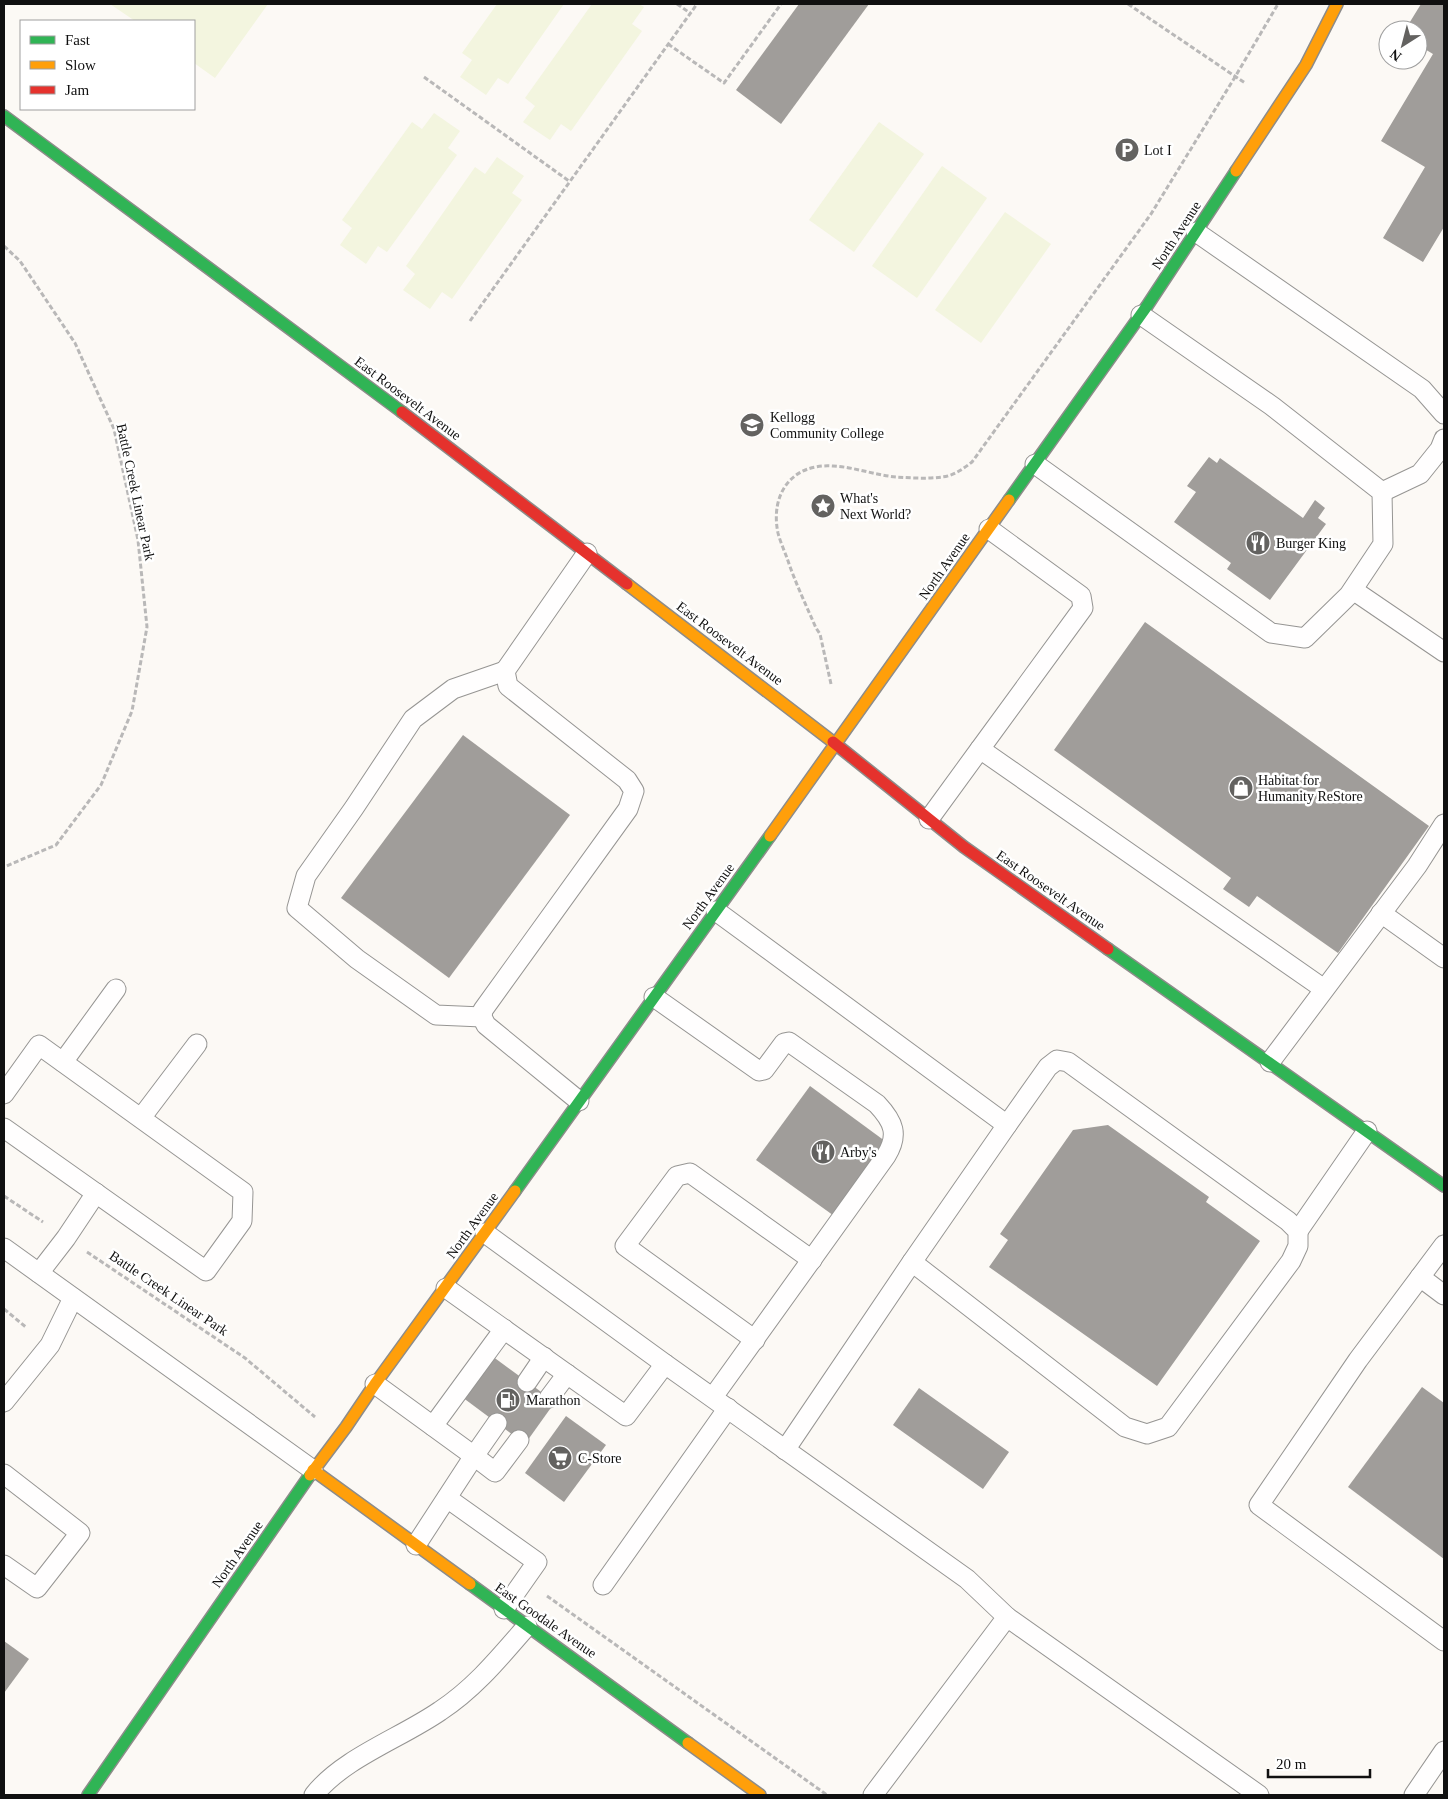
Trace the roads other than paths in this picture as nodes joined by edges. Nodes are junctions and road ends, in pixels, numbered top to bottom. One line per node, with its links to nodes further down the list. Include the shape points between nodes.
1 (1337, 4): 3 (street, North Avenue, via 1306,65)
2 (4, 116): 10 (street, East Roosevelt Avenue)
3 (1196, 232): 4 (street, North Avenue); 5 (lane, via 1422,389)
4 (1141, 315): 7 (street, North Avenue); 8 (lane, via 1272,406)
5 (1444, 414)
6 (1444, 439): 8 (lane, via 1420,474)
7 (1035, 464): 9 (street, North Avenue); 11 (lane, via 1271,633 1305,638)
8 (1382, 492): 11 (lane, via 1382,544)
9 (989, 529): 14 (street, North Avenue); 15 (lane, via 1081,596 1083,608)
10 (587, 553): 13 (lane); 14 (street, East Roosevelt Avenue)
11 (1353, 590): 12 (lane)
12 (1444, 652)
13 (505, 671): 24 (lane, via 508,686 627,780 634,792 628,809); 24 (lane, via 453,689 413,718 306,876 297,908 357,959 436,1015)
14 (836, 744): 16 (street, East Roosevelt Avenue); 18 (street, North Avenue)
15 (980, 749): 16 (lane); 22 (lane)
16 (929, 819): 27 (street, East Roosevelt Avenue)
17 (1444, 824): 19 (lane)
18 (716, 911): 23 (street, North Avenue); 31 (lane)
19 (1382, 913): 20 (lane); 22 (lane)
20 (1444, 958)
21 (116, 989): 26 (lane)
22 (1324, 990): 27 (lane)
23 (654, 997): 29 (street, North Avenue); 40 (lane, via 759,1071 764,1070 784,1043 789,1042 877,1104 886,1114 892,1125 892,1146)
24 (482, 1017): 29 (lane, via 486,1025)
25 (197, 1044): 30 (lane)
26 (63, 1062): 28 (lane, via 39,1045); 30 (lane)
27 (1270, 1062): 33 (street, East Roosevelt Avenue)
28 (4, 1094)
29 (579, 1101): 37 (street, North Avenue)
30 (141, 1118): 35 (lane, via 243,1192 242,1221 206,1271)
31 (1007, 1125): 36 (lane, via 1048,1067 1057,1060 1068,1062); 41 (lane)
32 (4, 1128): 35 (lane)
33 (1367, 1130): 34 (street, East Roosevelt Avenue); 36 (lane)
34 (1444, 1186)
35 (96, 1193): 42 (lane)
36 (1298, 1231): 41 (lane, via 1298,1246 1291,1262 1168,1428 1147,1434 1125,1427)
37 (485, 1233): 44 (street, North Avenue); 50 (lane)
38 (1444, 1245): 43 (lane)
39 (4, 1248): 42 (lane)
40 (812, 1260): 48 (lane); 48 (lane, via 690,1173 677,1176 625,1246)
41 (912, 1262): 61 (lane)
42 (39, 1273): 46 (lane)
43 (1420, 1277): 45 (lane); 72 (lane, via 1358,1360 1259,1505)
44 (446, 1288): 47 (lane); 53 (street, North Avenue)
45 (1444, 1295)
46 (73, 1298): 56 (lane, via 50,1345); 63 (lane)
47 (504, 1329): 49 (lane); 59 (lane)
48 (755, 1340): 54 (lane)
49 (544, 1357): 51 (lane); 52 (lane)
50 (665, 1364): 51 (lane, via 626,1416); 54 (lane)
51 (567, 1374): 55 (lane)
52 (527, 1382)
53 (375, 1384): 59 (lane); 63 (street, North Avenue)
54 (713, 1397): 57 (lane)
55 (549, 1398)
56 (4, 1402)
57 (728, 1408): 61 (lane); 68 (lane)
58 (497, 1424): 62 (lane)
59 (432, 1426): 62 (lane)
60 (519, 1440): 62 (lane, via 495,1472)
61 (785, 1450): 70 (lane, via 967,1579)
62 (474, 1456): 65 (lane)
63 (313, 1470): 66 (street, East Goodale Avenue); 74 (street, North Avenue)
64 (4, 1474): 67 (lane, via 80,1533 37,1588)
65 (447, 1498): 66 (lane); 69 (lane, via 537,1562)
66 (416, 1545): 69 (street, East Goodale Avenue)
67 (4, 1565)
68 (603, 1585)
69 (504, 1609): 71 (street, East Goodale Avenue)
70 (1007, 1618): 77 (lane); 78 (lane)
71 (527, 1626): 75 (lane, via 477,1683 440,1711 343,1769); 76 (street, East Goodale Avenue)
72 (1444, 1641)
73 (1444, 1751): 79 (lane)
74 (95, 1793)
75 (314, 1795)
76 (760, 1795)
77 (873, 1795)
78 (1259, 1795)
79 (1414, 1795)

